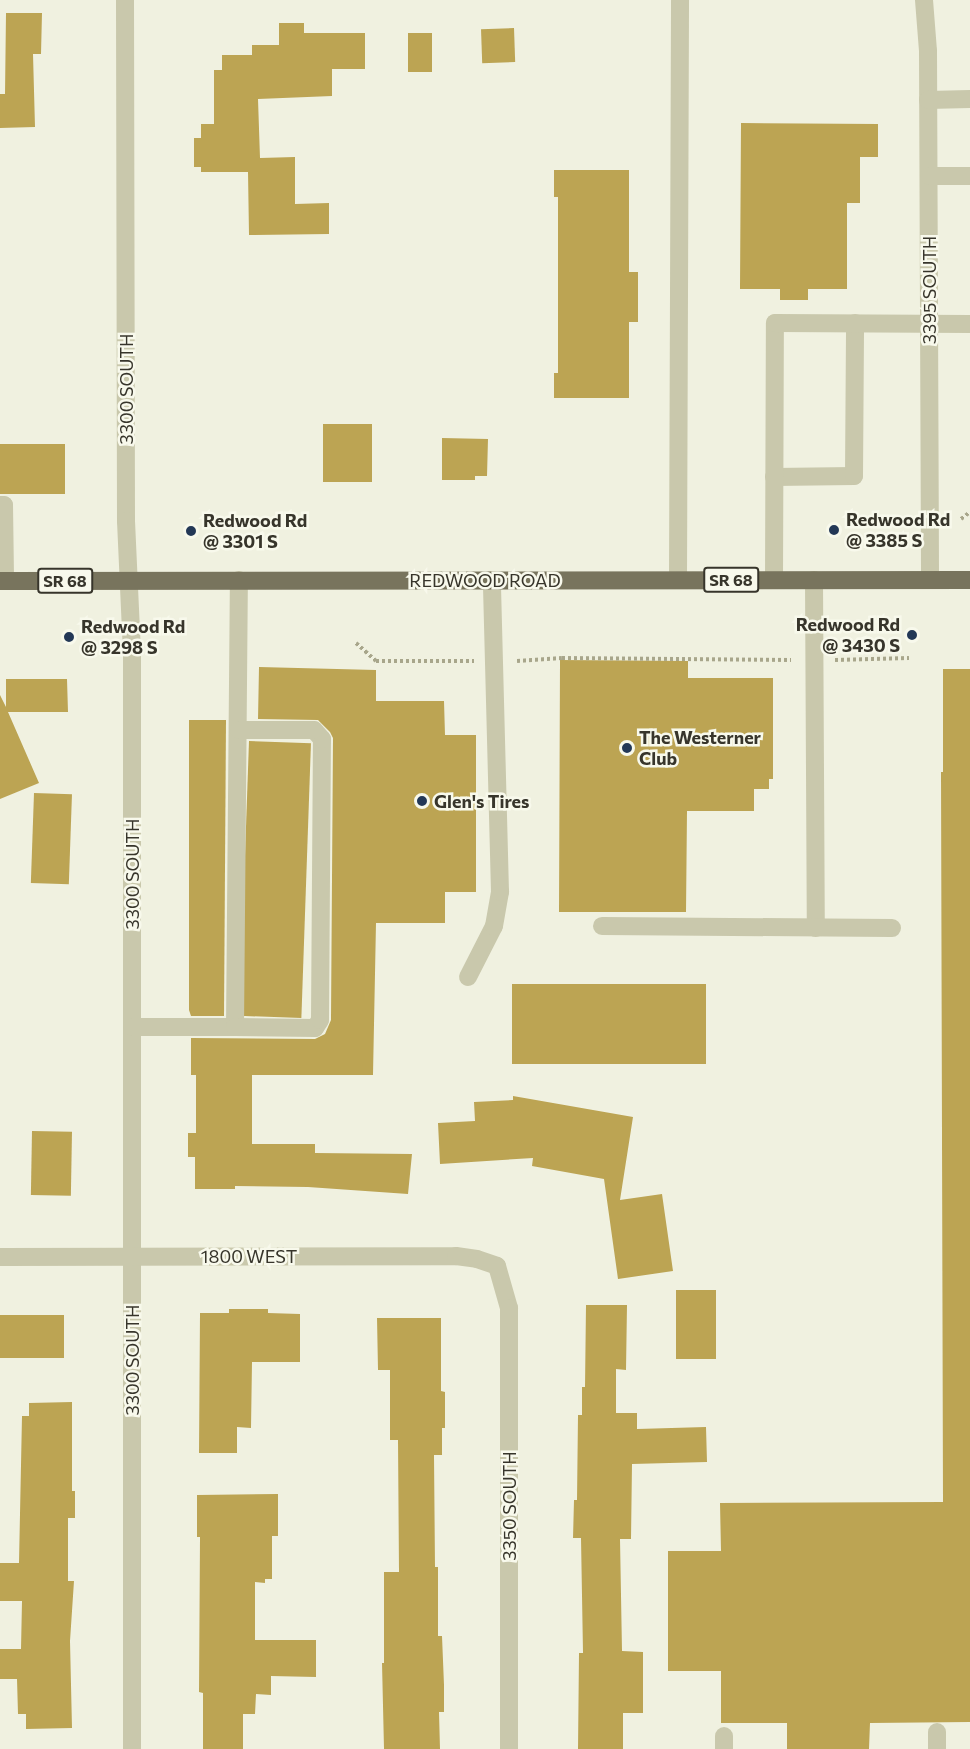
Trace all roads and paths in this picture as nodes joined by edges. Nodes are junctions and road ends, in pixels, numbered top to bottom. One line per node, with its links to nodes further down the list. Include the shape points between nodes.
1 (125, 0): 23 (street, 3300 SOUTH)
2 (680, 0): 17 (street)
3 (924, 0): 5 (street, 3395 SOUTH)
4 (970, 99): 5 (street)
5 (928, 100): 6 (street, 3395 SOUTH)
6 (929, 176): 7 (street); 9 (street, 3395 SOUTH)
7 (970, 176)
8 (855, 323): 9 (street); 11 (street, via 854,476); 11 (street, via 775,323)
9 (929, 324): 10 (street); 20 (street, 3395 SOUTH)
10 (970, 324)
11 (774, 477): 18 (street)
12 (0, 505): 22 (street, via 4,505)
13 (970, 512): 14 (path)
14 (961, 519)
15 (239, 580): 16 (main road, REDWOOD ROAD / SR 68); 23 (main road, REDWOOD ROAD / SR 68); 28 (street)
16 (492, 580): 17 (main road, REDWOOD ROAD / SR 68); 27 (street)
17 (678, 580): 18 (main road, REDWOOD ROAD / SR 68)
18 (774, 580): 19 (main road, REDWOOD ROAD / SR 68)
19 (814, 580): 20 (main road, REDWOOD ROAD / SR 68); 26 (street)
20 (930, 580): 21 (main road, REDWOOD ROAD / SR 68)
21 (970, 580)
22 (2, 581): 23 (main road, REDWOOD ROAD / SR 68)
23 (129, 581): 33 (street, 3300 SOUTH)
24 (356, 643): 27 (path, via 376,662)
25 (909, 658): 26 (path)
26 (814, 660): 27 (path); 30 (street)
27 (496, 661): 32 (street, via 500,892 494,926)
28 (239, 730): 34 (street); 34 (street, via 314,730 322,739 321,1020 315,1028)
29 (602, 926): 30 (street)
30 (816, 928): 31 (street)
31 (892, 928)
32 (468, 977)
33 (132, 1027): 34 (street); 35 (street, 3300 SOUTH)
34 (235, 1027)
35 (132, 1256): 36 (street, 1800 WEST); 37 (street, 1800 WEST, via 456,1256 477,1258); 38 (street, 3300 SOUTH)
36 (0, 1257)
37 (497, 1266): 39 (street, 3350 SOUTH, via 509,1308)
38 (132, 1749)
39 (509, 1749)

